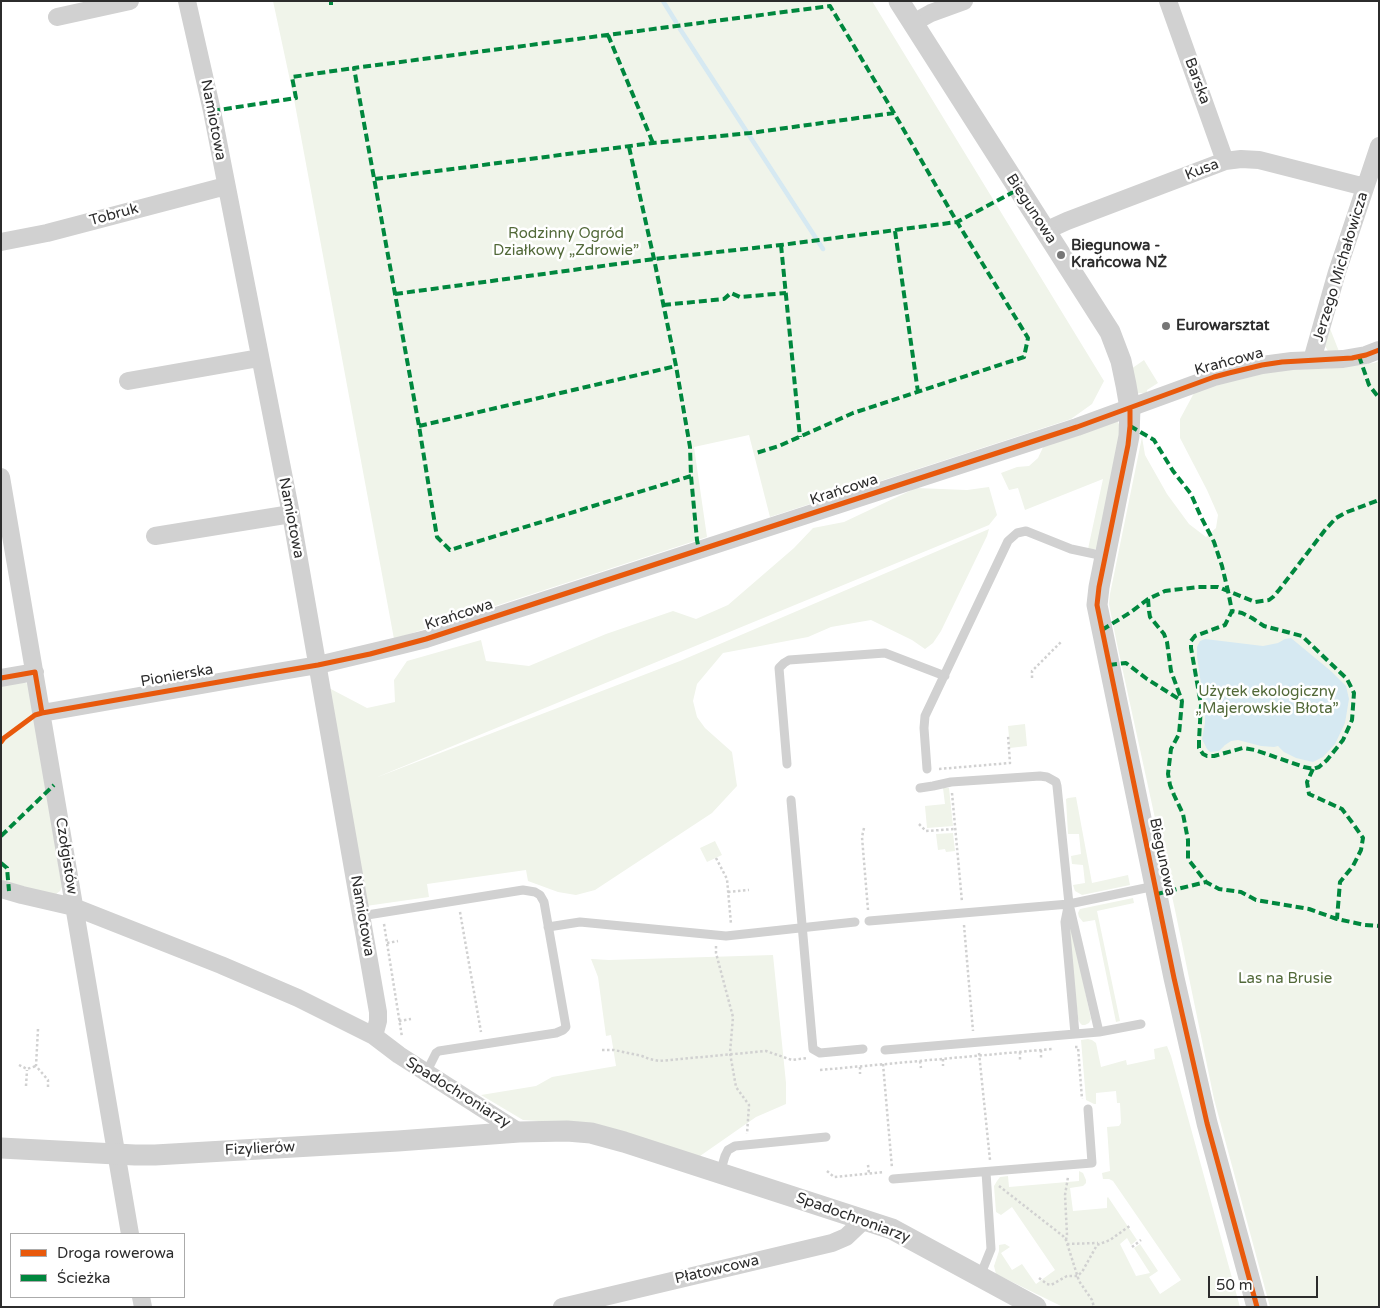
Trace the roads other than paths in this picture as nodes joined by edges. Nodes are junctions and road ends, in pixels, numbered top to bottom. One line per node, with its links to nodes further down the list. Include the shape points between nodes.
1 (130, 1): 6 (street)
2 (187, 1): 10 (street, Namiotowa)
3 (899, 1): 7 (street, Biegunowa)
4 (964, 1): 7 (street)
5 (1168, 1): 9 (street, Barska)
6 (57, 17)
7 (913, 23): 12 (street, Biegunowa)
8 (1379, 146): 11 (street, Jerzego Michałowicza)
9 (1225, 161): 11 (street, Kusa, via 1259,160); 12 (street, Kusa)
10 (226, 186): 13 (street, Tobruk); 15 (street, Namiotowa)
11 (1366, 187): 16 (street, Jerzego Michałowicza)
12 (1045, 231): 18 (street, Biegunowa, via 1110,332 1123,370)
13 (1, 242)
14 (1379, 350): 16 (street, Krańcowa, via 1352,358)
15 (259, 358): 17 (street); 20 (street, Namiotowa)
16 (1312, 360): 18 (street, Krańcowa, via 1273,363 1229,373)
17 (128, 381)
18 (1130, 408): 22 (street, Biegunowa, via 1128,445); 23 (street, Krańcowa, via 435,636)
19 (1, 477): 24 (street, Czołgistów)
20 (291, 514): 21 (street); 23 (street, Namiotowa)
21 (155, 536)
22 (1105, 556): 25 (lane, via 1071,549 1026,531 1016,533 1008,541); 32 (street, Biegunowa, via 1097,606)
23 (318, 665): 27 (street, Pionierska); 36 (street, Namiotowa)
24 (35, 672): 26 (street); 27 (street, Czołgistów)
25 (945, 676): 28 (lane, via 885,653 789,660 779,668); 29 (lane, via 925,716)
26 (1, 678)
27 (42, 713): 35 (street, Czołgistów)
28 (787, 764)
29 (927, 769)
30 (920, 788): 34 (lane, via 951,782 1040,776 1056,782)
31 (791, 800): 40 (lane)
32 (1155, 886): 34 (lane); 61 (street, Biegunowa, via 1207,1123)
33 (1, 889): 35 (street, Spadochroniarzy)
34 (1069, 904): 37 (lane); 42 (lane); 43 (lane, via 1065,922)
35 (74, 907): 44 (street, Spadochroniarzy, via 298,998); 52 (street, Czołgistów)
36 (361, 916): 39 (lane, via 523,890 540,895); 44 (street, Namiotowa, via 378,1012)
37 (869, 921)
38 (855, 922): 40 (lane)
39 (548, 927): 40 (lane, via 580,922 732,936); 47 (lane, via 564,1030 439,1051)
40 (803, 928): 45 (lane, via 813,1049 820,1054)
41 (1141, 1024): 42 (lane)
42 (1100, 1032): 43 (lane)
43 (1075, 1034): 46 (lane)
44 (374, 1036): 47 (street, Spadochroniarzy)
45 (862, 1049)
46 (885, 1050)
47 (426, 1073): 49 (street, Spadochroniarzy)
48 (1088, 1109): 54 (lane, via 1092,1162)
49 (519, 1132): 52 (street, Fizylierów, via 275,1148); 53 (street, Spadochroniarzy, via 591,1133)
50 (826, 1137): 53 (lane, via 735,1146 724,1156)
51 (1, 1148): 52 (street, Fizylierów)
52 (117, 1154): 57 (street, Czołgistów)
53 (720, 1173): 56 (street, Spadochroniarzy)
54 (987, 1173): 55 (lane); 58 (lane, via 992,1249)
55 (893, 1175)
56 (864, 1220): 58 (street, Spadochroniarzy, via 892,1229); 59 (street, Płatowcowa, via 846,1237 832,1243)
57 (130, 1233)
58 (980, 1276): 60 (street, Spadochroniarzy)
59 (562, 1307)
60 (1036, 1307)
61 (1257, 1307)

